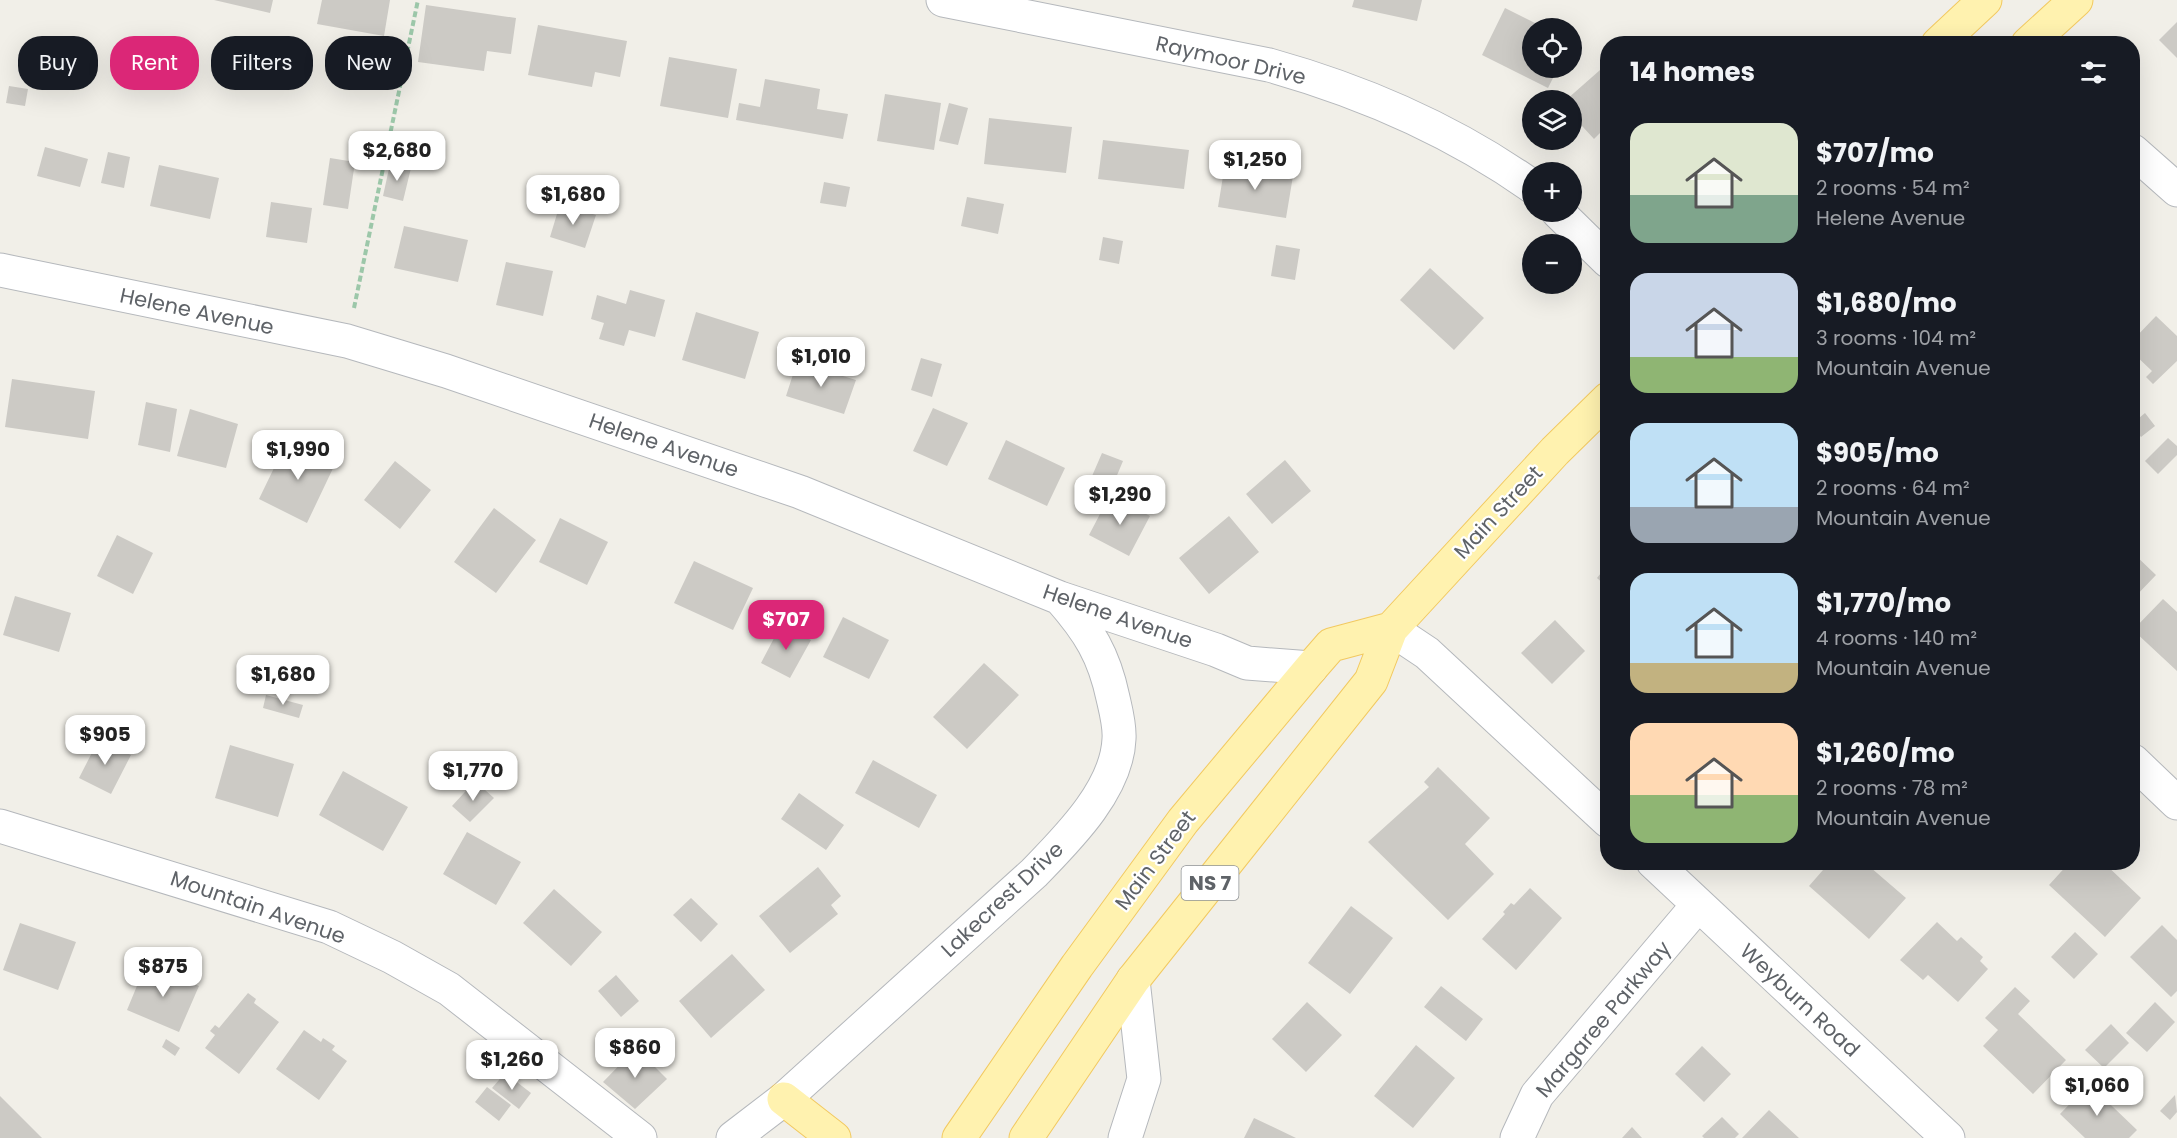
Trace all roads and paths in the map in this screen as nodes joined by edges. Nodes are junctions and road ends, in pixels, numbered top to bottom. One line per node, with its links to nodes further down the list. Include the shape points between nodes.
1 (418, 0): 13 (path)
2 (943, 0): 8 (street, Raymoor Drive, via 1304,75 1442,132)
3 (1985, 0): 5 (main road)
4 (2076, 0): 6 (main road)
5 (1947, 36)
6 (2037, 36)
7 (2140, 157): 9 (street)
8 (1522, 179)
9 (2177, 190)
10 (1568, 222): 11 (street)
11 (1600, 253)
12 (0, 270): 13 (street, Helene Avenue)
13 (347, 341): 15 (street, Helene Avenue, via 800,492)
14 (1600, 407): 16 (main road, Main Street / NS 7)
15 (1060, 598): 17 (street, Helene Avenue, via 1247,663); 25 (street, Lakecrest Drive, via 1098,646 1116,713 1119,740 1110,772 1092,807 1034,873)
16 (1392, 629): 17 (main road, Main Street / NS 7, via 1331,645); 20 (street, via 1432,657); 24 (main road, Main Street / NS 7, via 1371,681)
17 (1311, 668): 29 (main road, Main Street / NS 7, via 1183,821)
18 (2140, 768): 19 (street)
19 (2177, 803)
20 (1600, 814)
21 (0, 826): 26 (street, Mountain Avenue, via 329,927 392,957 449,990)
22 (1661, 870): 23 (street, Weyburn Road)
23 (1698, 905): 32 (street, Margaree Parkway, via 1537,1095); 33 (street, Weyburn Road)
24 (1133, 980): 30 (main road, Main Street / NS 7); 31 (street, via 1144,1078)
25 (784, 1099): 27 (street, Lakecrest Drive); 28 (main road)
26 (640, 1138)
27 (733, 1138)
28 (834, 1138)
29 (959, 1138)
30 (1026, 1138)
31 (1125, 1138)
32 (1517, 1138)
33 (1948, 1138)

